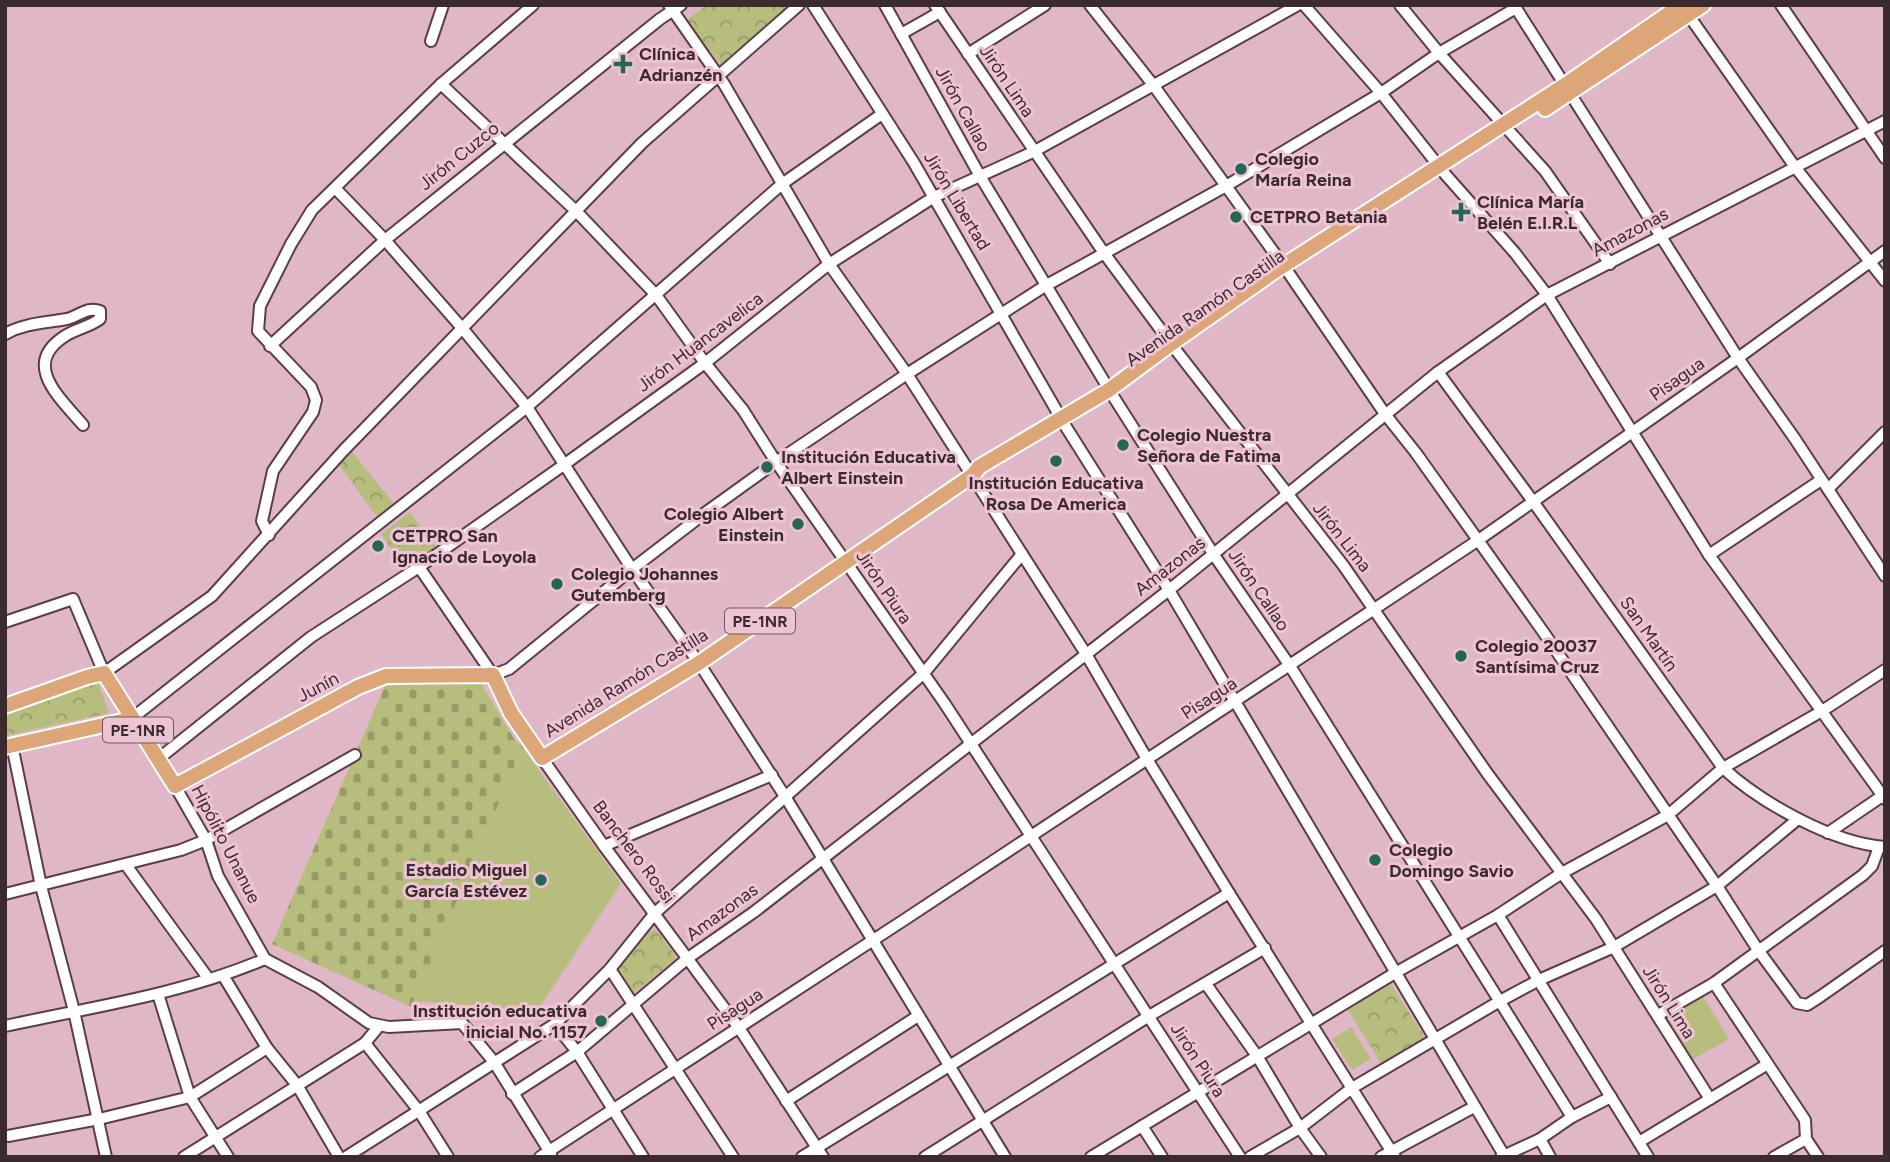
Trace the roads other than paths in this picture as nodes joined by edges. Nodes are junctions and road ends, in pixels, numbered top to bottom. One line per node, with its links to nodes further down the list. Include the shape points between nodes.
1 (443, 5): 18 (street)
2 (533, 5): 22 (street)
3 (799, 5): 21 (street)
4 (813, 5): 26 (street, Jirón Libertad)
5 (885, 5): 17 (street, Jirón Callao)
6 (1045, 5): 20 (street)
7 (1090, 5): 23 (street)
8 (1298, 5): 23 (street, Jirón Huancavelica)
9 (1304, 5): 25 (street)
10 (1400, 5): 19 (street)
11 (1703, 5): 16 (main road, Avenida Ramón Castilla / PE-1NR)
12 (1781, 5): 29 (street)
13 (674, 7): 21 (street); 30 (street, Jirón Cuzco)
14 (1515, 7): 19 (street); 24 (street)
15 (937, 8): 17 (street); 20 (street, Jirón Lima)
16 (1683, 8): 24 (main road, Avenida Ramón Castilla / PE-1NR); 33 (street)
17 (901, 34): 35 (street, Jirón Callao)
18 (431, 41)
19 (1439, 53): 25 (street); 28 (street)
20 (968, 54): 31 (street, Jirón Lima)
21 (718, 75): 36 (street); 40 (street)
22 (441, 84): 30 (street, Jirón Piura); 38 (street)
23 (1154, 86): 31 (street, Jirón Huancavelica); 37 (street)
24 (1567, 89): 28 (main road, Avenida Ramón Castilla / PE-1NR); 41 (street)
25 (1381, 93): 34 (street); 37 (street)
26 (882, 114): 36 (street); 39 (street, Jirón Libertad)
27 (1885, 121): 29 (street, Amazonas)
28 (1507, 127): 34 (main road, Avenida Ramón Castilla / PE-1NR); 47 (street, via 1545,171)
29 (1867, 131): 32 (street); 33 (street, Amazonas)
30 (503, 142): 40 (street, Jirón Piura); 42 (street, Jirón Cuzco)
31 (1034, 152): 35 (street, Jirón Huancavelica); 44 (street, Jirón Lima)
32 (1885, 158)
33 (1795, 167): 41 (street, Amazonas); 45 (street)
34 (1443, 170): 48 (main road, Avenida Ramón Castilla / PE-1NR); 52 (street)
35 (980, 176): 39 (street, Jirón Huancavelica); 50 (street, Jirón Callao)
36 (782, 184): 46 (street); 51 (street)
37 (1226, 186): 44 (street); 48 (street)
38 (336, 189): 42 (street); 56 (street, via 312,210 260,306 258,331)
39 (934, 197): 46 (street, Jirón Huancavelica); 53 (street, Jirón Libertad)
40 (576, 211): 51 (street, Jirón Piura); 54 (street)
41 (1660, 235): 47 (street, Amazonas); 58 (street)
42 (385, 240): 54 (street); 56 (street, Jirón Cuzco)
43 (1885, 251): 45 (street, Pisagua)
44 (1104, 253): 50 (street); 57 (street, Jirón Lima)
45 (1868, 262): 49 (street); 58 (street, Pisagua)
46 (829, 264): 59 (street, Jirón Huancavelica); 61 (street)
47 (1610, 264): 52 (street, Amazonas)
48 (1285, 269): 57 (main road, Avenida Ramón Castilla / PE-1NR); 64 (street)
49 (1885, 281)
50 (1045, 286): 53 (street); 62 (street, Jirón Callao)
51 (656, 295): 59 (street, Jirón Piura); 63 (street)
52 (1547, 295): 60 (street, Amazonas); 67 (street)
53 (1000, 314): 61 (street); 65 (street, Jirón Libertad)
54 (462, 328): 63 (street); 75 (street)
55 (5, 334): 66 (street, via 89,309 100,311 100,319 54,344 44,359 44,372 52,387)
56 (270, 346): 75 (street, via 311,387 316,400 313,412 273,471 262,521)
57 (1173, 346): 62 (main road, Avenida Ramón Castilla / PE-1NR); 73 (street, Jirón Lima)
58 (1738, 358): 67 (street, Pisagua); 72 (street)
59 (705, 363): 69 (street, Jirón Piura); 70 (street, Jirón Huancavelica)
60 (1438, 372): 64 (street, Amazonas); 74 (street, San Martín)
61 (907, 374): 69 (street); 71 (street)
62 (1111, 393): 65 (main road, Avenida Ramón Castilla / PE-1NR); 78 (street, Jirón Callao)
63 (527, 407): 70 (street); 97 (street)
64 (1385, 414): 73 (street, Amazonas); 76 (street)
65 (1064, 423): 71 (main road, Avenida Ramón Castilla / PE-1NR, via 982,474); 84 (street, Jirón Libertad)
66 (83, 425)
67 (1631, 432): 74 (street, Pisagua); 79 (street)
68 (1885, 432): 72 (street)
69 (776, 462): 80 (street, Jirón Piura); 82 (street)
70 (565, 464): 81 (street, Jirón Huancavelica); 82 (street)
71 (973, 475): 77 (street); 80 (main road, Avenida Ramón Castilla / PE-1NR)
72 (1824, 484): 79 (street); 83 (street)
73 (1286, 494): 78 (street, Amazonas); 85 (street, Jirón Lima)
74 (1532, 500): 76 (street, Pisagua); 104 (street, San Martín)
75 (269, 535): 91 (street, via 212,596)
76 (1477, 541): 85 (street, Pisagua); 109 (street)
77 (1022, 554): 87 (street); 92 (street)
78 (1214, 555): 84 (street, Amazonas); 89 (street, Jirón Callao)
79 (1709, 555): 96 (street)
80 (846, 562): 88 (main road, Avenida Ramón Castilla / PE-1NR); 92 (street, Jirón Piura)
81 (419, 567): 93 (street, Banchero Rossi); 103 (street, Jirón Huancavelica, via 311,636)
82 (632, 569): 88 (street); 93 (street, via 509,669)
83 (1885, 576)
84 (1170, 590): 87 (street, Amazonas); 94 (street, Jirón Libertad)
85 (1374, 608): 89 (street, Pisagua); 118 (street, Jirón Lima)
86 (5, 622): 91 (street, Hipólito Unanue, via 73,599)
87 (1086, 654): 98 (street, Amazonas); 102 (street)
88 (699, 663): 101 (main road, Avenida Ramón Castilla / PE-1NR); 105 (street)
89 (1290, 666): 94 (street, Pisagua); 125 (street, Jirón Callao)
90 (1885, 670): 96 (street)
91 (104, 673): 95 (main road); 97 (main road, Hipólito Unanue / PE-1NR)
92 (924, 673): 98 (street, Jirón Piura); 108 (street)
93 (493, 675): 101 (main road, Banchero Rossi, via 511,713); 106 (main road, Junín, via 386,676)
94 (1235, 702): 102 (street, Pisagua); 135 (street, Jirón Libertad)
95 (5, 706)
96 (1822, 711): 104 (street); 107 (street)
97 (131, 719): 99 (main road); 103 (main road, Hipólito Unanue / PE-1NR)
98 (969, 743): 112 (street, Jirón Piura); 116 (street, Amazonas)
99 (9, 746): 119 (street)
100 (355, 755): 113 (street)
101 (542, 758): 114 (street, Banchero Rossi)
102 (1147, 759): 112 (street, Pisagua); 121 (street)
103 (157, 760): 106 (main road, Hipólito Unanue / PE-1NR)
104 (1723, 768): 109 (street); 110 (street, San Martín, via 1743,787)
105 (772, 775): 108 (street); 114 (street)
106 (175, 786): 113 (street, Hipólito Unanue)
107 (1884, 797): 111 (street)
108 (786, 798): 116 (street); 123 (street)
109 (1668, 815): 118 (street); 120 (street)
110 (1798, 819): 111 (street, San Martín); 120 (street)
111 (1828, 833): 115 (street, San Martín)
112 (1030, 835): 126 (street, Pisagua); 133 (street, Jirón Piura)
113 (205, 840): 117 (street); 132 (street, Hipólito Unanue, via 218,876)
114 (604, 846): 123 (street, Banchero Rossi)
115 (1882, 847): 129 (street, via 1863,875)
116 (823, 857): 126 (street); 131 (street, Amazonas)
117 (126, 865): 119 (street); 137 (street)
118 (1562, 873): 124 (street); 127 (street, Jirón Lima)
119 (41, 886): 122 (street); 144 (street)
120 (1717, 886): 127 (street); 129 (street)
121 (1229, 893): 128 (street); 133 (street)
122 (5, 894)
123 (655, 913): 131 (street, Banchero Rossi); 134 (street)
124 (1498, 915): 125 (street); 138 (street)
125 (1459, 938): 135 (street); 142 (street, Jirón Callao)
126 (873, 939): 146 (street); 152 (street, Pisagua)
127 (1614, 947): 138 (street); 145 (street, Jirón Lima)
128 (1265, 948): 139 (street); 148 (street)
129 (1758, 950): 130 (street, via 1797,1003 1807,1005); 140 (street)
130 (1885, 951)
131 (688, 958): 143 (street, Amazonas); 152 (street, Banchero Rossi)
132 (265, 959): 136 (street); 151 (street)
133 (1116, 964): 147 (street, Jirón Piura); 160 (street)
134 (610, 969): 143 (street); 149 (street)
135 (1395, 973): 148 (street); 153 (street, Jirón Libertad)
136 (223, 976): 137 (street); 155 (street)
137 (208, 978): 141 (street)
138 (1539, 980): 142 (street); 167 (street)
139 (1206, 984): 147 (street); 157 (street)
140 (1714, 984): 145 (street); 159 (street)
141 (158, 994): 144 (street); 166 (street)
142 (1500, 1001): 153 (street); 173 (street, Jirón Callao)
143 (632, 1003): 156 (street, Amazonas); 161 (street)
144 (74, 1011): 150 (street); 174 (street)
145 (1658, 1015): 168 (street, Jirón Lima)
146 (918, 1016): 160 (street); 169 (street)
147 (1149, 1016): 164 (street, Jirón Piura); 175 (street)
148 (1311, 1022): 157 (street); 163 (street)
149 (555, 1024): 156 (street); 158 (street)
150 (5, 1026)
151 (379, 1026): 154 (street); 158 (street, via 462,1023)
152 (740, 1028): 161 (street, Pisagua); 169 (street, Banchero Rossi)
153 (1436, 1040): 163 (street); 170 (street, Jirón Libertad)
154 (365, 1043): 162 (street); 172 (street)
155 (267, 1048): 162 (street); 166 (street)
156 (577, 1052): 165 (street, Amazonas); 171 (street)
157 (1257, 1056): 164 (street); 177 (street)
158 (494, 1062): 165 (street); 172 (street)
159 (1766, 1065): 168 (street); 181 (street, via 1805,1120)
160 (950, 1067): 175 (street); 183 (street)
161 (677, 1069): 171 (street, Pisagua); 194 (street)
162 (297, 1085): 179 (street); 190 (street)
163 (1352, 1088): 177 (street); 184 (street)
164 (1198, 1092): 176 (street); 200 (street, Jirón Piura)
165 (512, 1094): 185 (street)
166 (190, 1097): 174 (street); 179 (street)
167 (1611, 1097): 173 (street); 182 (street)
168 (1710, 1099): 182 (street)
169 (786, 1101): 183 (street, Banchero Rossi)
170 (1474, 1107): 184 (street); 186 (street, Jirón Libertad)
171 (612, 1110): 185 (street, Pisagua); 193 (street)
172 (419, 1111): 191 (street); 192 (street)
173 (1572, 1117): 180 (street)
174 (99, 1119): 178 (street); 187 (street)
175 (982, 1121): 196 (street); 197 (street)
176 (1142, 1126): 198 (street); 199 (street)
177 (1300, 1128): 201 (street); 202 (street)
178 (8, 1136)
179 (216, 1137): 188 (street); 189 (street)
180 (1540, 1139): 186 (street); 204 (street)
181 (1806, 1139): 206 (street); 207 (street)
182 (1639, 1142): 205 (street)
183 (820, 1152): 195 (street)
184 (1394, 1154): 203 (street)
185 (547, 1155)
186 (1503, 1156)
187 (106, 1157)
188 (184, 1157)
189 (228, 1157)
190 (339, 1157)
191 (346, 1157)
192 (448, 1157)
193 (643, 1157)
194 (733, 1157)
195 (802, 1157)
196 (925, 1157)
197 (1005, 1157)
198 (1090, 1157)
199 (1162, 1157)
200 (1240, 1157)
201 (1250, 1157)
202 (1321, 1157)
203 (1381, 1157)
204 (1549, 1157)
205 (1648, 1157)
206 (1774, 1157)
207 (1818, 1157)

